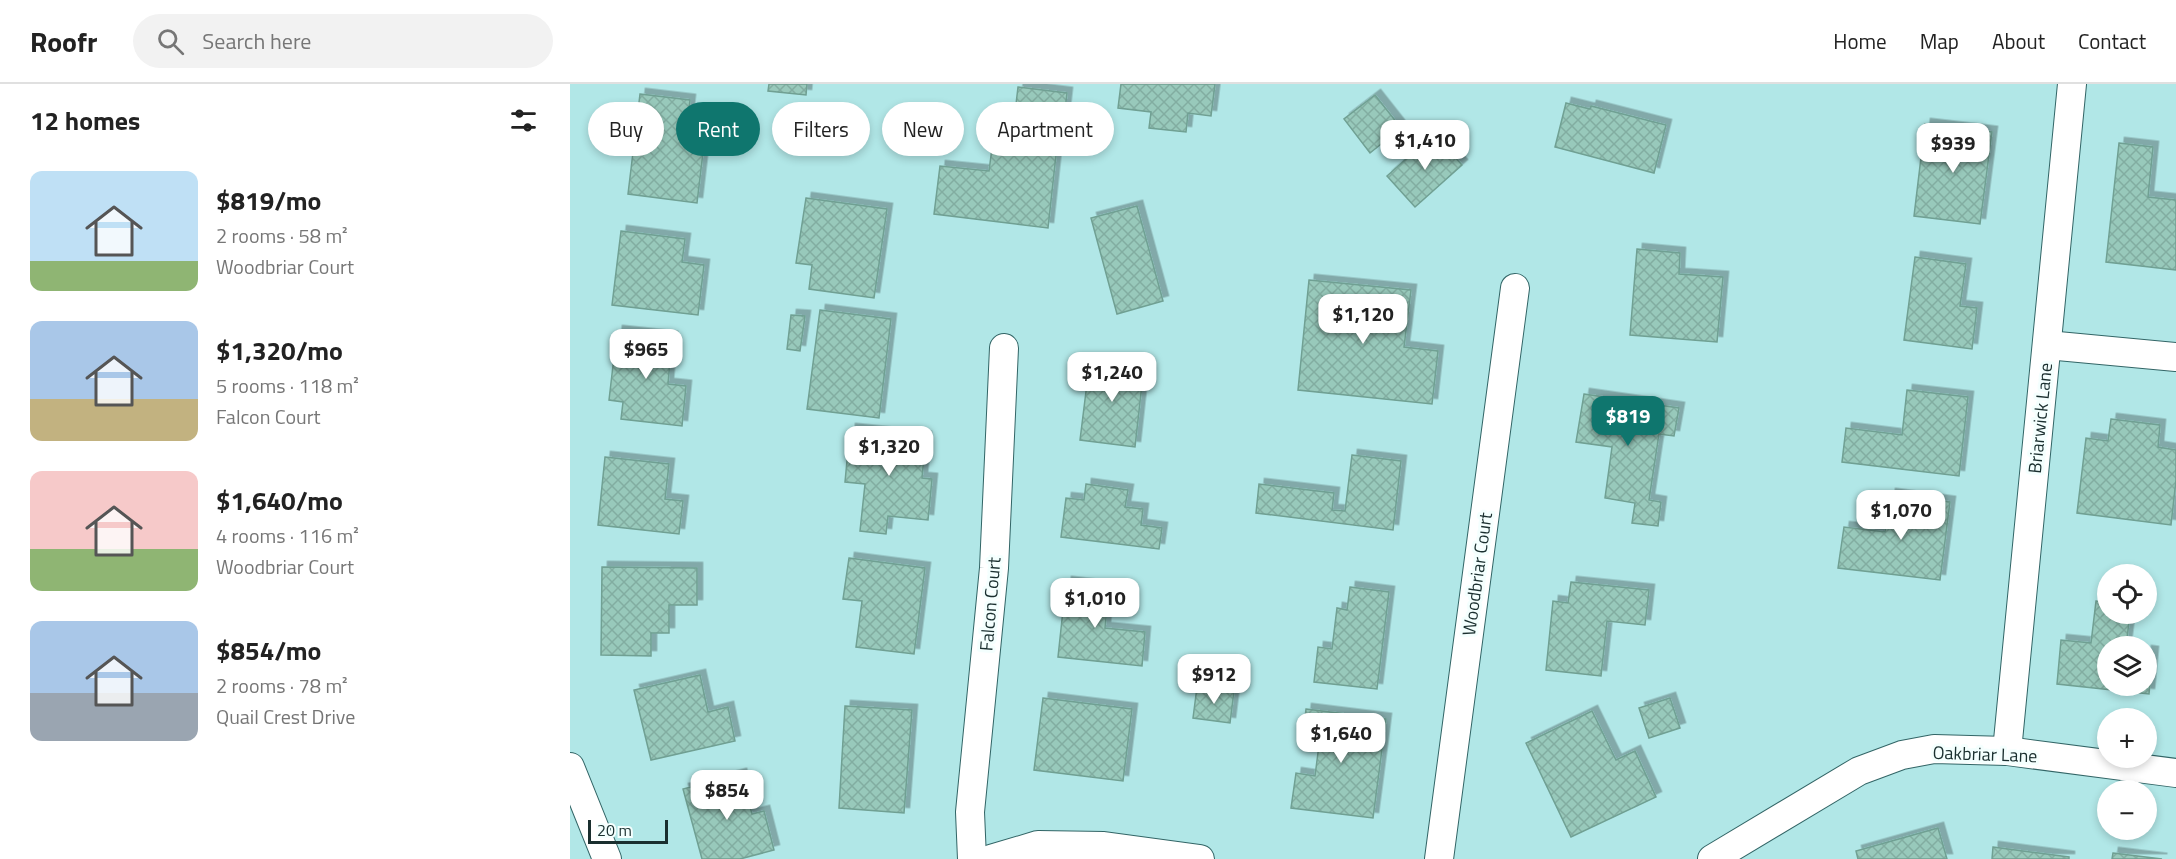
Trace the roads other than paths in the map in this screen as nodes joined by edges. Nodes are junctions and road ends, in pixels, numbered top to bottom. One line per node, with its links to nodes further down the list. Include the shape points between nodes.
1 (2072, 84): 3 (street, Briarwick Lane)
2 (1515, 288): 13 (street, Woodbriar Court)
3 (2047, 345): 5 (street); 6 (street, Briarwick Lane)
4 (1004, 348): 10 (street, Falcon Court, via 994,568 970,812)
5 (2176, 357)
6 (2007, 751): 8 (street, Oakbriar Lane); 14 (street, Oakbriar Lane, via 1934,749 1902,755 1859,771)
7 (570, 766): 9 (street)
8 (2176, 772)
9 (607, 859)
10 (972, 859)
11 (991, 859): 12 (street, via 1038,845 1104,846)
12 (1200, 859)
13 (1439, 859)
14 (1712, 859)

